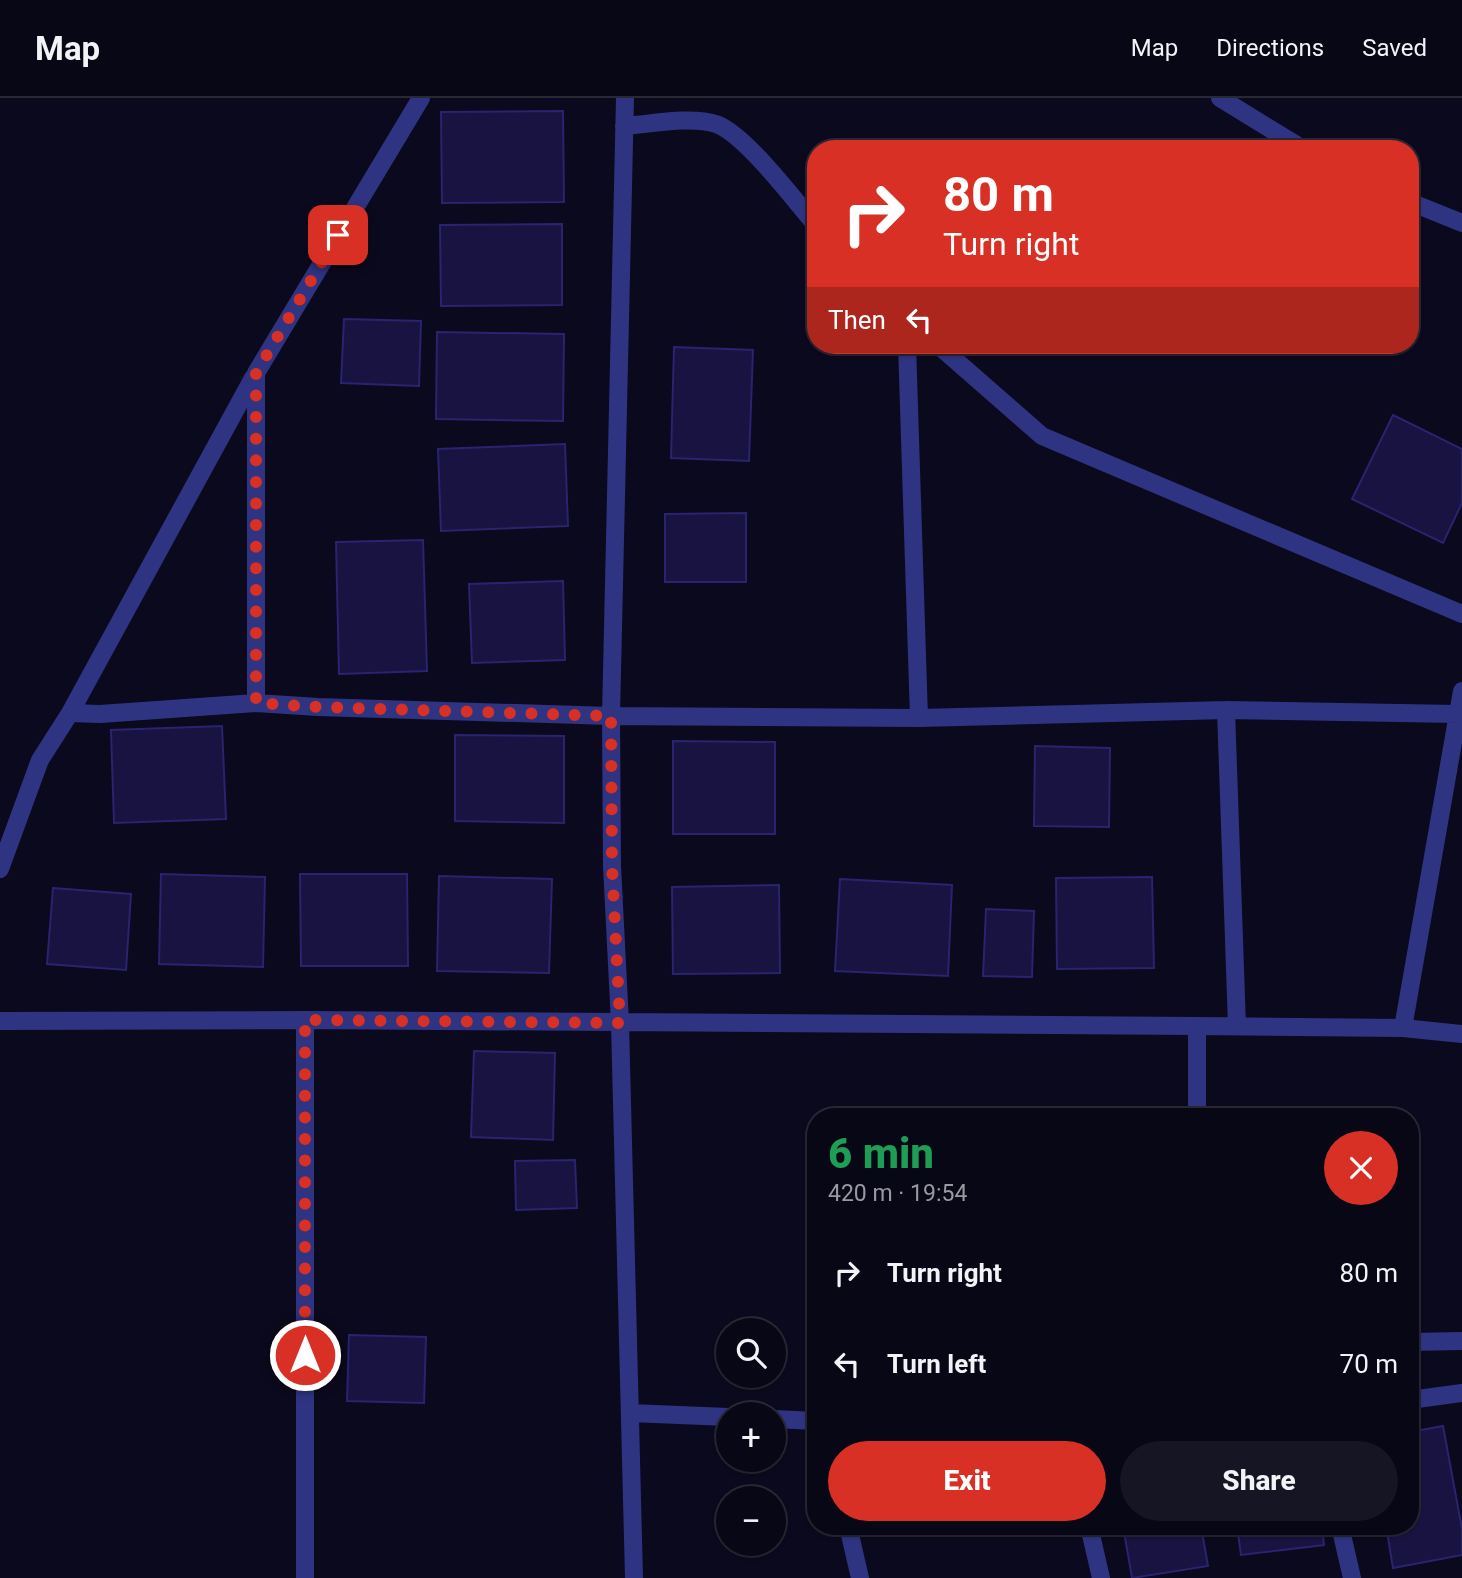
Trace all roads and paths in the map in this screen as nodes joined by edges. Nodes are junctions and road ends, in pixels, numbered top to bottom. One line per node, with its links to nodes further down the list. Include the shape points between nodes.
1 (421, 98): 11 (street)
2 (625, 98): 4 (street)
3 (1220, 98): 5 (street)
4 (624, 126): 7 (street, via 697,121 718,125 740,139); 18 (street)
5 (1288, 140)
6 (1419, 206): 8 (street)
7 (807, 215)
8 (1462, 223)
9 (907, 354): 19 (street)
10 (948, 354): 12 (street, via 1042,436)
11 (256, 373): 14 (street); 16 (street)
12 (1462, 614)
13 (1462, 691): 17 (street)
14 (256, 703): 16 (street); 18 (street)
15 (1226, 710): 17 (street); 19 (street); 25 (street)
16 (70, 713): 20 (street, via 40,760)
17 (1457, 715): 26 (street)
18 (611, 716): 19 (street); 23 (street)
19 (919, 718)
20 (0, 869)
21 (305, 1020): 22 (street); 23 (street); 40 (street)
22 (0, 1021)
23 (620, 1023): 24 (street); 33 (street)
24 (1196, 1026): 25 (street); 28 (street)
25 (1237, 1026): 26 (street)
26 (1403, 1028): 27 (street)
27 (1462, 1034)
28 (1197, 1108)
29 (1462, 1341): 30 (street)
30 (1419, 1342)
31 (1462, 1393): 32 (street)
32 (1419, 1399)
33 (630, 1413): 34 (street); 41 (street)
34 (716, 1417)
35 (786, 1420): 36 (street)
36 (807, 1421)
37 (850, 1535): 42 (street)
38 (1091, 1535): 43 (street)
39 (1342, 1535): 44 (street)
40 (305, 1578)
41 (634, 1578)
42 (860, 1578)
43 (1101, 1578)
44 (1352, 1578)

